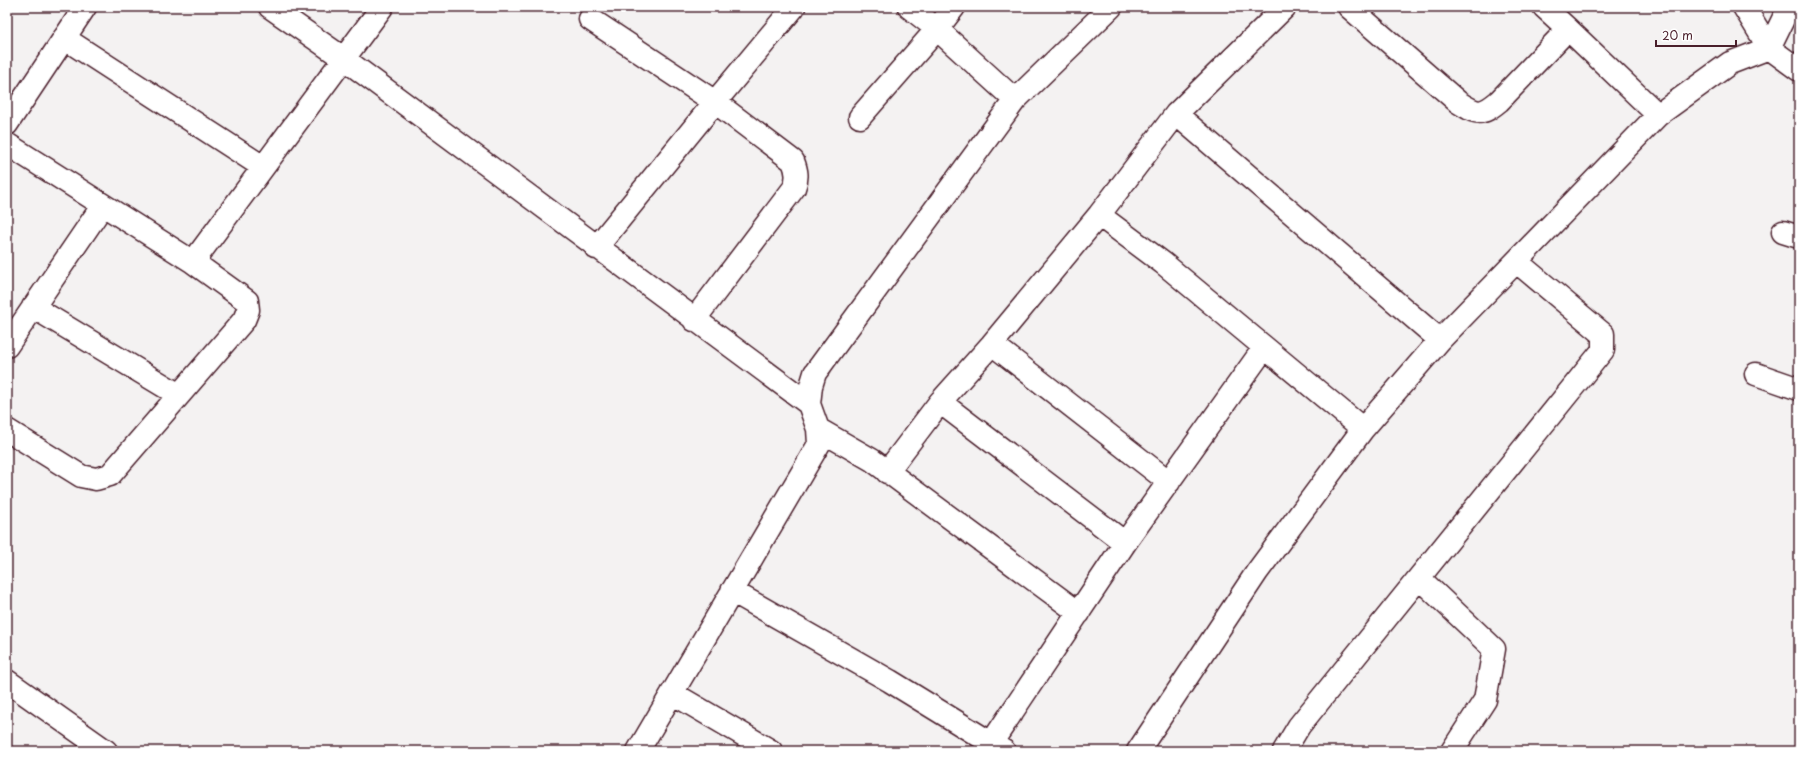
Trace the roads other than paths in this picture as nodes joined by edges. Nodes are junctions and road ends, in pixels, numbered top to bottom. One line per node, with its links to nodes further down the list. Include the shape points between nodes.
1 (85, 7): 16 (street)
2 (270, 7): 18 (street)
3 (382, 7): 18 (street)
4 (794, 7): 21 (street)
5 (909, 7): 14 (street)
6 (954, 7): 14 (street)
7 (1111, 7): 20 (street)
8 (1285, 7): 22 (street)
9 (1350, 7): 15 (street, via 1458,102 1474,112 1487,111 1499,101)
10 (1544, 7): 15 (street)
11 (1744, 7): 17 (street)
12 (1789, 7): 17 (street)
13 (590, 19): 21 (street)
14 (937, 29): 20 (street); 24 (street)
15 (1568, 29): 23 (street)
16 (64, 38): 25 (street); 27 (street)
17 (1769, 48): 19 (street); 23 (street, via 1730,63)
18 (343, 58): 27 (street); 30 (street)
19 (1799, 70)
20 (1015, 100): 43 (street, via 815,373 810,386)
21 (715, 102): 30 (street); 34 (street, via 793,161 798,179 794,188)
22 (1176, 114): 29 (street); 35 (street)
23 (1658, 115): 32 (street)
24 (860, 117)
25 (7, 124)
26 (7, 144): 28 (street)
27 (263, 167): 31 (street)
28 (103, 205): 31 (street); 33 (street)
29 (1099, 215): 36 (street); 38 (street, via 1163,263)
30 (596, 248): 34 (street)
31 (193, 262): 41 (street, via 247,301 248,310 244,320)
32 (1517, 262): 35 (street); 50 (street, via 1603,334 1604,350)
33 (33, 307): 37 (street); 41 (street)
34 (694, 320): 43 (street)
35 (1440, 340): 44 (street)
36 (992, 344): 42 (street); 48 (street)
37 (7, 346)
38 (1264, 348): 44 (street); 48 (street)
39 (1756, 374): 40 (street)
40 (1799, 389)
41 (179, 395): 45 (street, via 110,475 96,479 81,476)
42 (940, 402): 47 (street); 49 (street)
43 (809, 404): 46 (street)
44 (1363, 429): 59 (street, via 1257,572)
45 (7, 430)
46 (818, 430): 47 (street, via 872,460); 51 (street, via 819,444)
47 (887, 472): 52 (street)
48 (1169, 482): 49 (street)
49 (1125, 543): 52 (street)
50 (1419, 578): 60 (street, via 1300,726); 61 (street, via 1494,649 1485,700)
51 (732, 591): 54 (street); 55 (street, via 890,681)
52 (1079, 612): 55 (street)
53 (7, 681): 56 (street)
54 (672, 693): 57 (street); 58 (street)
55 (994, 748)
56 (103, 750)
57 (638, 751)
58 (772, 751)
59 (1138, 751)
60 (1284, 751)
61 (1452, 751)

